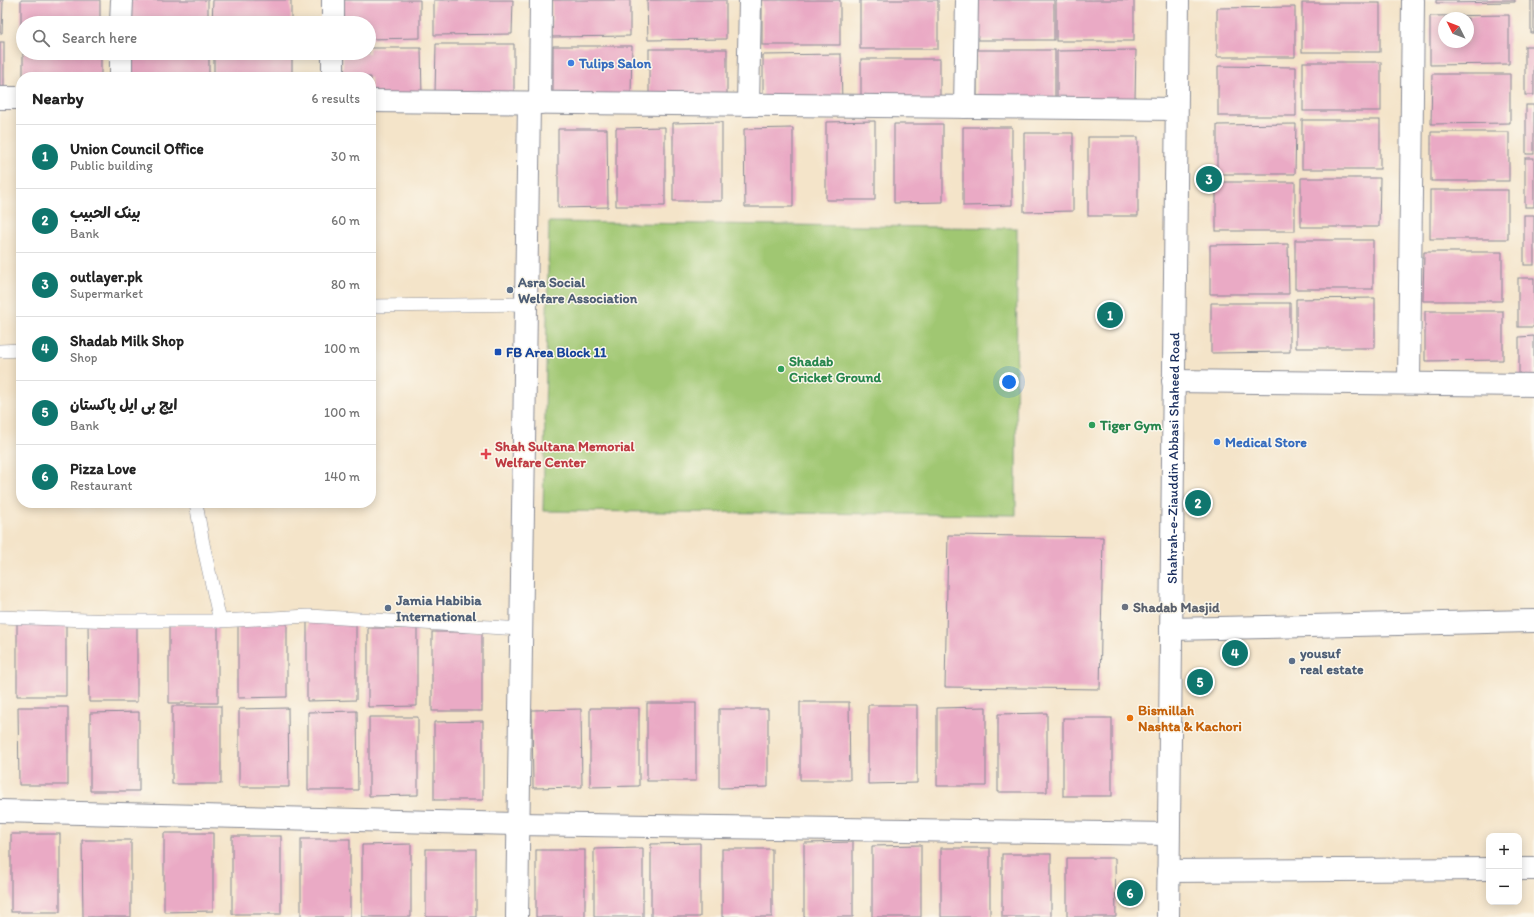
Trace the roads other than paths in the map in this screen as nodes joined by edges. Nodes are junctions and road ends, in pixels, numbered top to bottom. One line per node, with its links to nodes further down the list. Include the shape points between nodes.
1 (122, 0): 8 (street)
2 (333, 0): 9 (street)
3 (541, 0): 17 (street)
4 (750, 0): 18 (street)
5 (967, 0): 19 (street)
6 (1178, 0): 20 (street, Shahrah-e-Ziauddin Abbasi Shaheed Road)
7 (1414, 0): 26 (street)
8 (121, 16)
9 (333, 16)
10 (121, 60): 12 (street)
11 (333, 60): 13 (street)
12 (121, 72)
13 (333, 72)
14 (0, 98): 15 (street)
15 (16, 98)
16 (376, 102): 17 (street)
17 (534, 103): 18 (street); 21 (street)
18 (748, 105): 19 (street)
19 (965, 107): 20 (street)
20 (1176, 109): 25 (street, Shahrah-e-Ziauddin Abbasi Shaheed Road)
21 (526, 304): 22 (lane); 32 (street)
22 (376, 306)
23 (16, 350): 24 (lane)
24 (0, 351)
25 (1173, 381): 26 (street); 33 (street, Shahrah-e-Ziauddin Abbasi Shaheed Road)
26 (1409, 384): 27 (street)
27 (1534, 384)
28 (197, 508): 30 (lane)
29 (0, 617): 30 (lane)
30 (220, 621): 32 (lane, via 309,616)
31 (1534, 621): 33 (street)
32 (521, 629): 35 (street)
33 (1170, 629): 36 (street, Shahrah-e-Ziauddin Abbasi Shaheed Road)
34 (0, 811): 35 (street)
35 (518, 824): 36 (street); 41 (street)
36 (1168, 834): 40 (street, Shahrah-e-Ziauddin Abbasi Shaheed Road)
37 (1486, 869): 40 (street)
38 (1522, 869): 39 (street)
39 (1534, 869)
40 (1168, 871): 42 (street, Shahrah-e-Ziauddin Abbasi Shaheed Road)
41 (518, 917)
42 (1168, 917)

